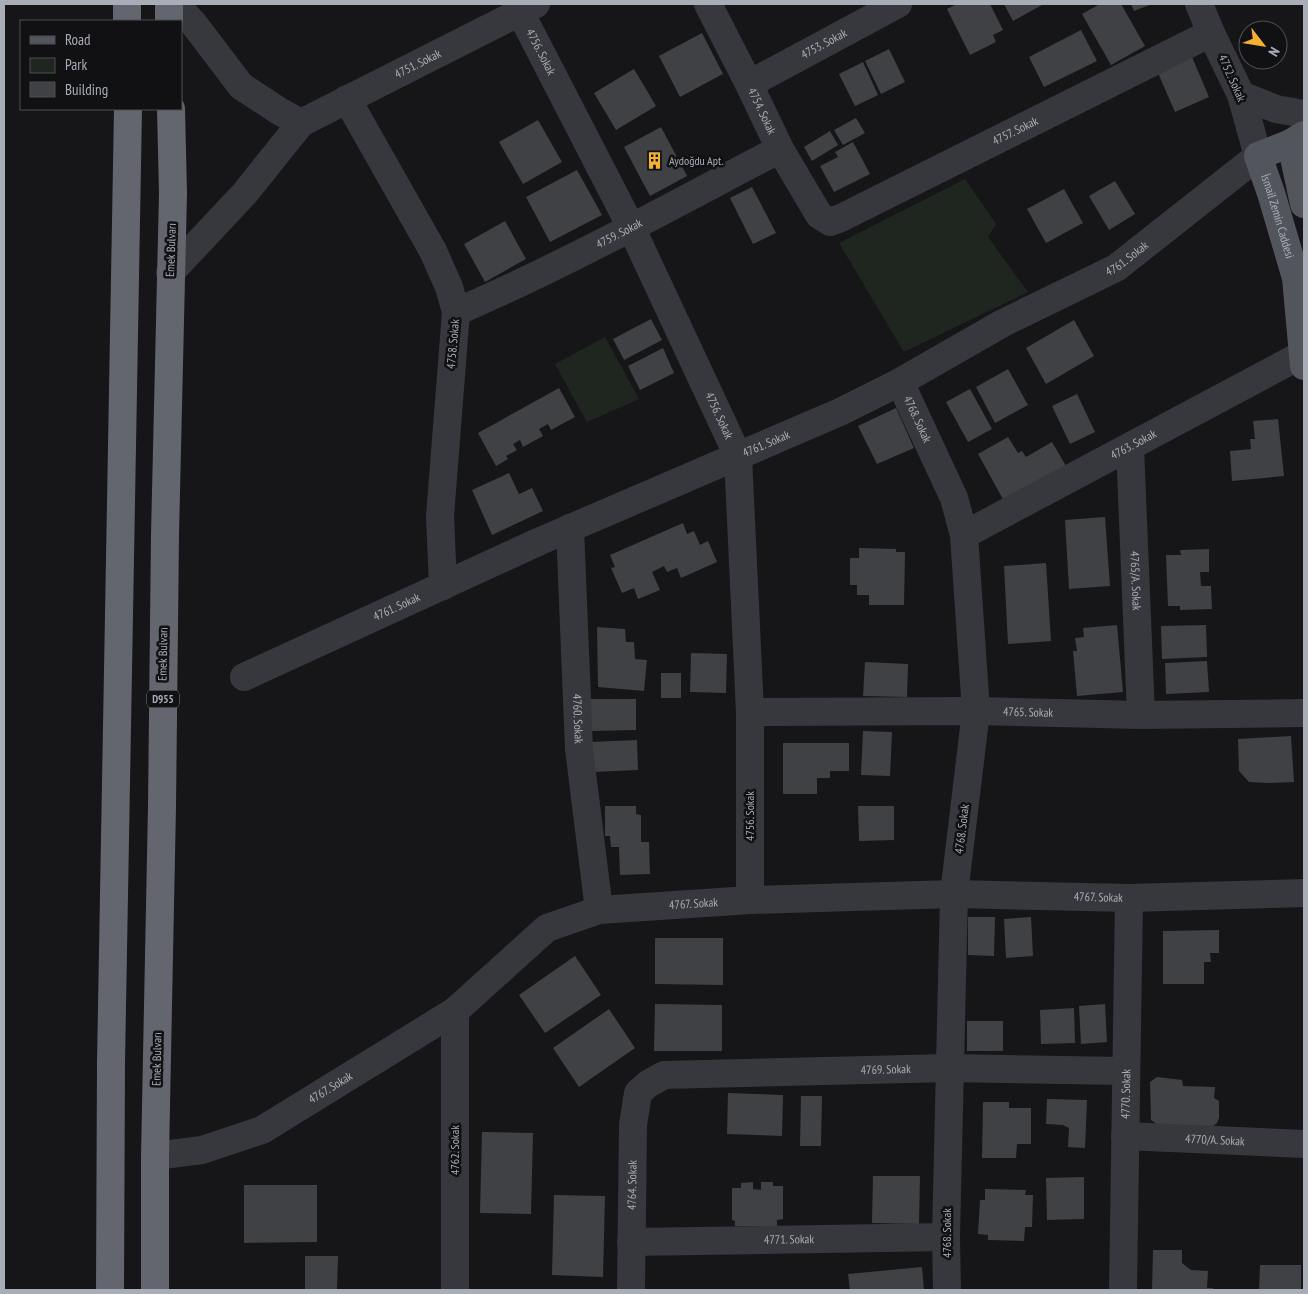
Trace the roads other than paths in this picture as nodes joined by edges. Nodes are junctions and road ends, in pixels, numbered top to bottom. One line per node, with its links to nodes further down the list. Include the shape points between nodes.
1 (127, 4): 8 (highway)
2 (169, 4): 9 (highway)
3 (175, 4): 17 (street, via 242,86)
4 (708, 4): 11 (street, 4754. Sokak)
5 (898, 4): 11 (street, 4753. Sokak)
6 (1199, 4): 10 (street, 4752. Sokak)
7 (524, 7): 13 (street, 4751. Sokak); 24 (street, 4756. Sokak)
8 (127, 20)
9 (170, 20)
10 (1211, 33): 12 (street, 4752. Sokak); 23 (street, 4757. Sokak, via 841,218 830,222)
11 (749, 84): 19 (street, 4754. Sokak)
12 (1241, 95): 16 (street, via 1276,109); 20 (street, 4752. Sokak)
13 (348, 100): 17 (street, 4751. Sokak); 26 (street, 4758. Sokak, via 433,251)
14 (128, 110): 53 (highway, via 111,1053)
15 (171, 110): 25 (highway, Emek Bulvarı / D955, via 173,193)
16 (1304, 114)
17 (301, 123): 25 (street, via 245,193)
18 (1298, 139): 20 (main road); 21 (main road)
19 (780, 149): 23 (street, 4754. Sokak); 24 (street, 4759. Sokak)
20 (1258, 156): 22 (main road, İsmail Zemin Caddesi); 28 (street, 4761. Sokak, via 1116,268 1003,323)
21 (1303, 187): 22 (main road)
22 (1271, 193): 27 (main road, İsmail Zemin Caddesi, via 1296,278)
23 (819, 215)
24 (631, 227): 26 (street, 4759. Sokak); 30 (street, 4756. Sokak)
25 (170, 272): 50 (highway, Emek Bulvarı / D955)
26 (456, 312): 33 (street, 4758. Sokak, via 440,516)
27 (1304, 360): 29 (street, 4763. Sokak)
28 (900, 382): 30 (street, 4761. Sokak); 32 (street, 4768. Sokak, via 954,498)
29 (1130, 447): 32 (street, 4763. Sokak); 38 (street, 4765/A. Sokak)
30 (738, 456): 31 (street, 4761. Sokak); 36 (street, 4756. Sokak)
31 (570, 528): 33 (street, 4761. Sokak); 43 (street, 4760. Sokak, via 579,749)
32 (964, 535): 35 (street, 4768. Sokak)
33 (443, 586): 34 (street, 4761. Sokak)
34 (244, 677)
35 (976, 711): 36 (street, 4765. Sokak); 38 (street, 4765. Sokak); 40 (street, 4768. Sokak)
36 (750, 712): 42 (street, 4756. Sokak)
37 (1304, 712): 38 (street, 4765. Sokak)
38 (1141, 715)
39 (1304, 893): 41 (street, 4767. Sokak)
40 (954, 894): 41 (street, 4767. Sokak); 42 (street, 4767. Sokak); 45 (street, 4768. Sokak)
41 (1129, 898): 46 (street, 4770. Sokak)
42 (750, 900): 43 (street, 4767. Sokak)
43 (599, 910): 44 (street, 4767. Sokak, via 547,928)
44 (455, 1011): 50 (street, 4767. Sokak, via 262,1130 202,1150); 55 (street, 4762. Sokak)
45 (949, 1068): 46 (street, 4769. Sokak); 47 (street, 4769. Sokak, via 664,1075); 51 (street, 4768. Sokak)
46 (1126, 1070): 48 (street, 4770. Sokak)
47 (648, 1084): 52 (street, 4764. Sokak, via 638,1093 633,1125)
48 (1125, 1136): 49 (street, 4770/A. Sokak); 58 (street, 4770. Sokak)
49 (1304, 1144)
50 (155, 1156): 54 (highway, Emek Bulvarı / D955)
51 (946, 1237): 52 (street, 4771. Sokak); 57 (street, 4768. Sokak)
52 (631, 1242): 56 (street, 4764. Sokak)
53 (110, 1290)
54 (155, 1290)
55 (455, 1290)
56 (631, 1290)
57 (947, 1290)
58 (1122, 1290)

